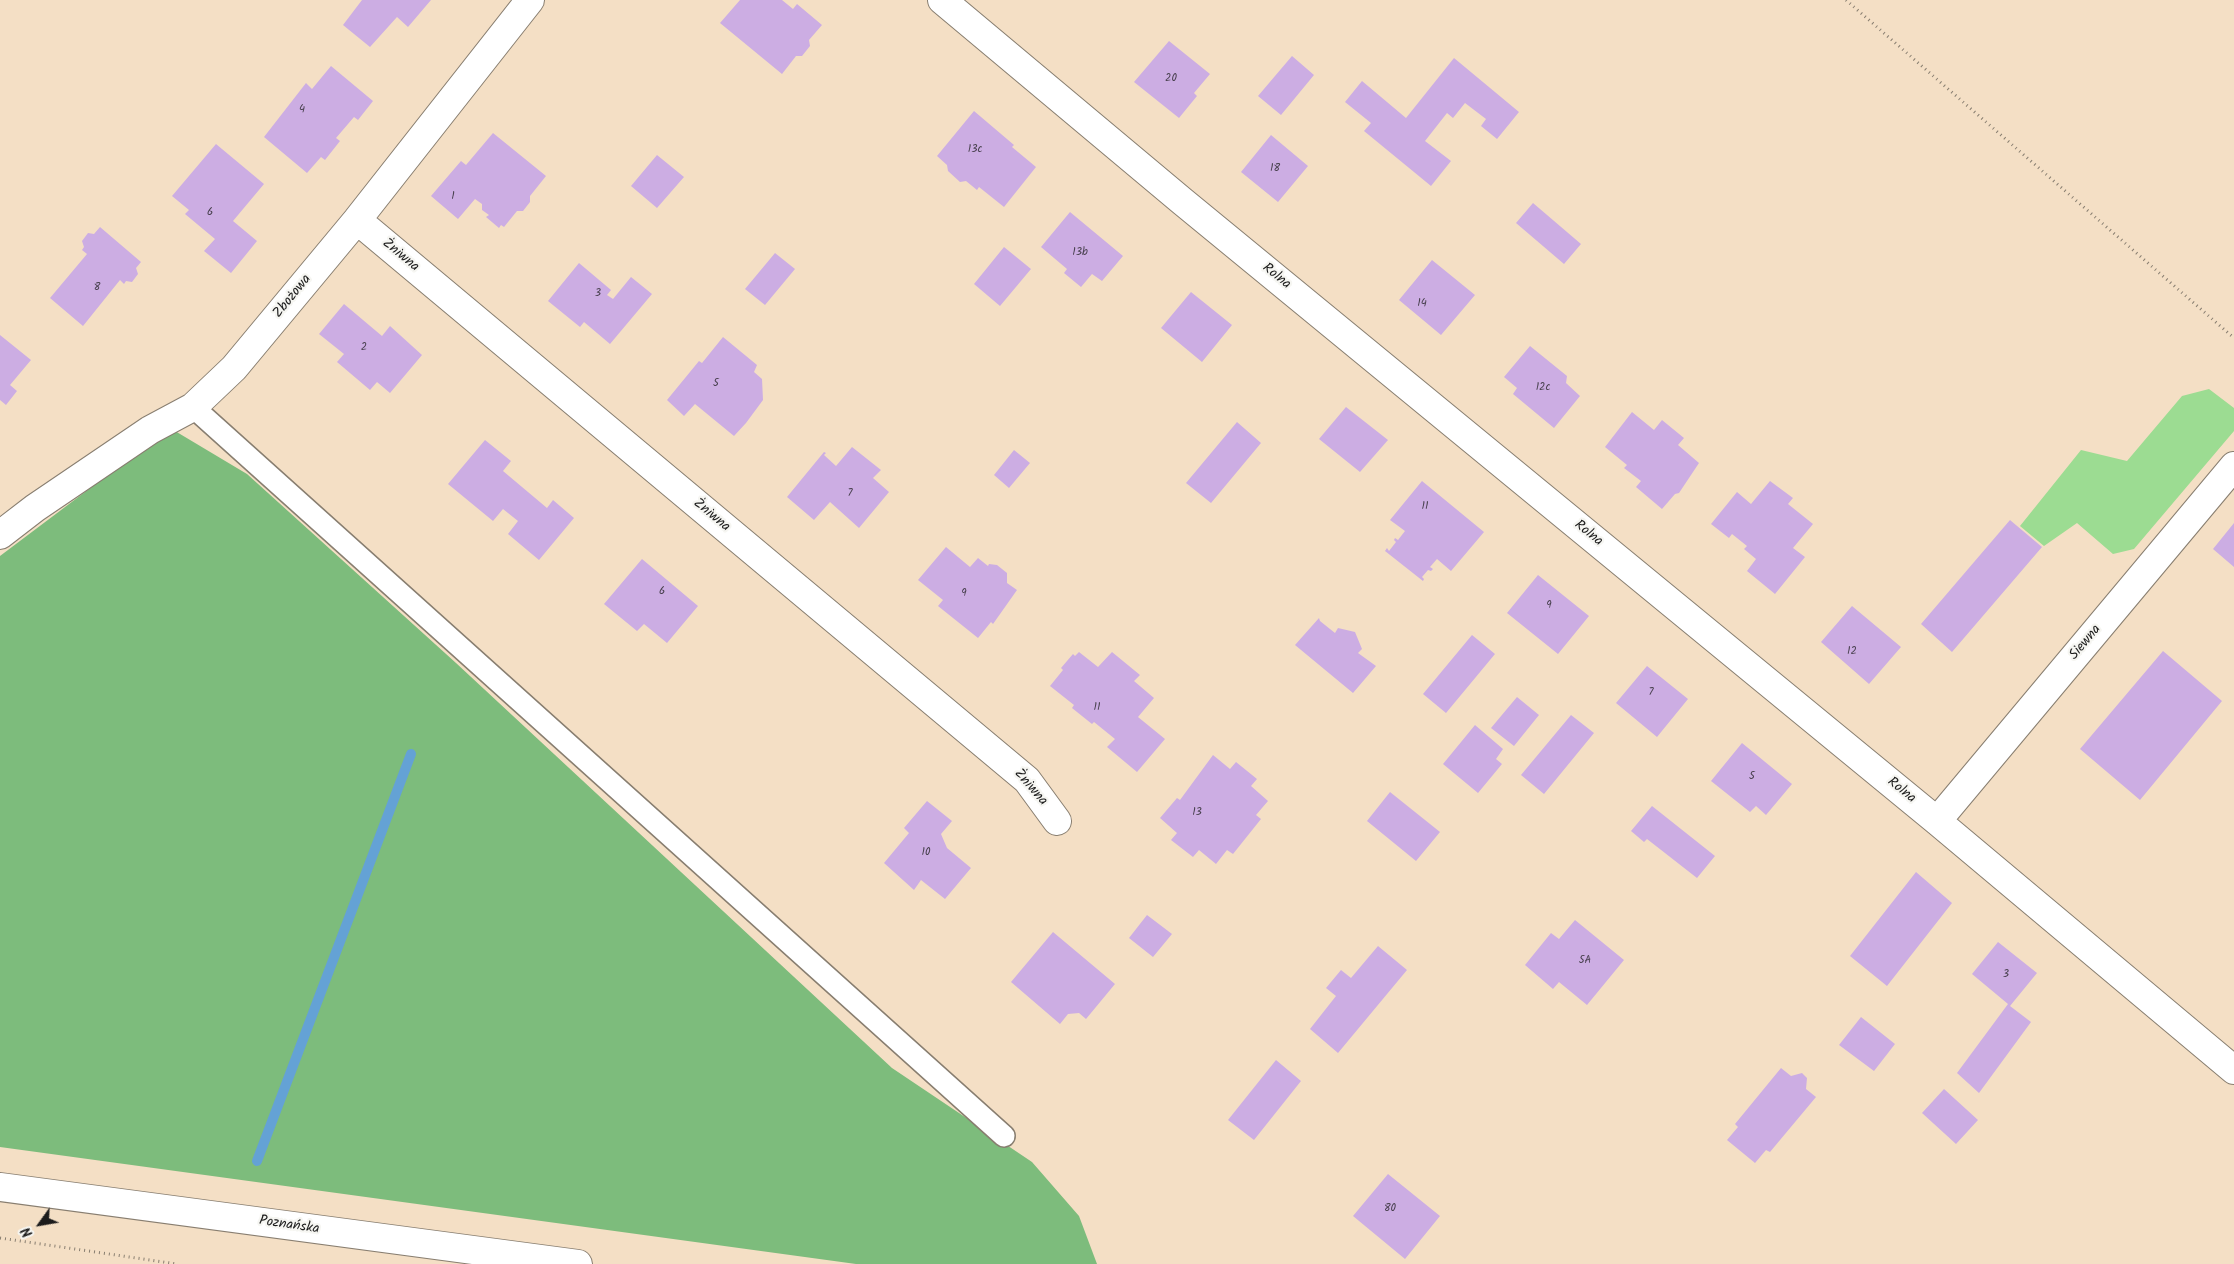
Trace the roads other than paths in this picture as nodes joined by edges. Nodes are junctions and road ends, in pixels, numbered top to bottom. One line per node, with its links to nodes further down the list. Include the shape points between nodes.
1 (530, 0): 3 (street, Zbożowa)
2 (942, 0): 8 (street, Rolna)
3 (356, 220): 4 (street, Zbożowa, via 234,368); 7 (street, Żniwna, via 1027,780)
4 (193, 407): 6 (street, Zbożowa, via 150,430); 10 (lane)
5 (2234, 466): 8 (street, Siewna)
6 (0, 535)
7 (1057, 821)
8 (1937, 821): 9 (street, Rolna)
9 (2234, 1070)
10 (1004, 1136)
11 (0, 1186): 12 (street, Poznańska)
12 (578, 1264)

